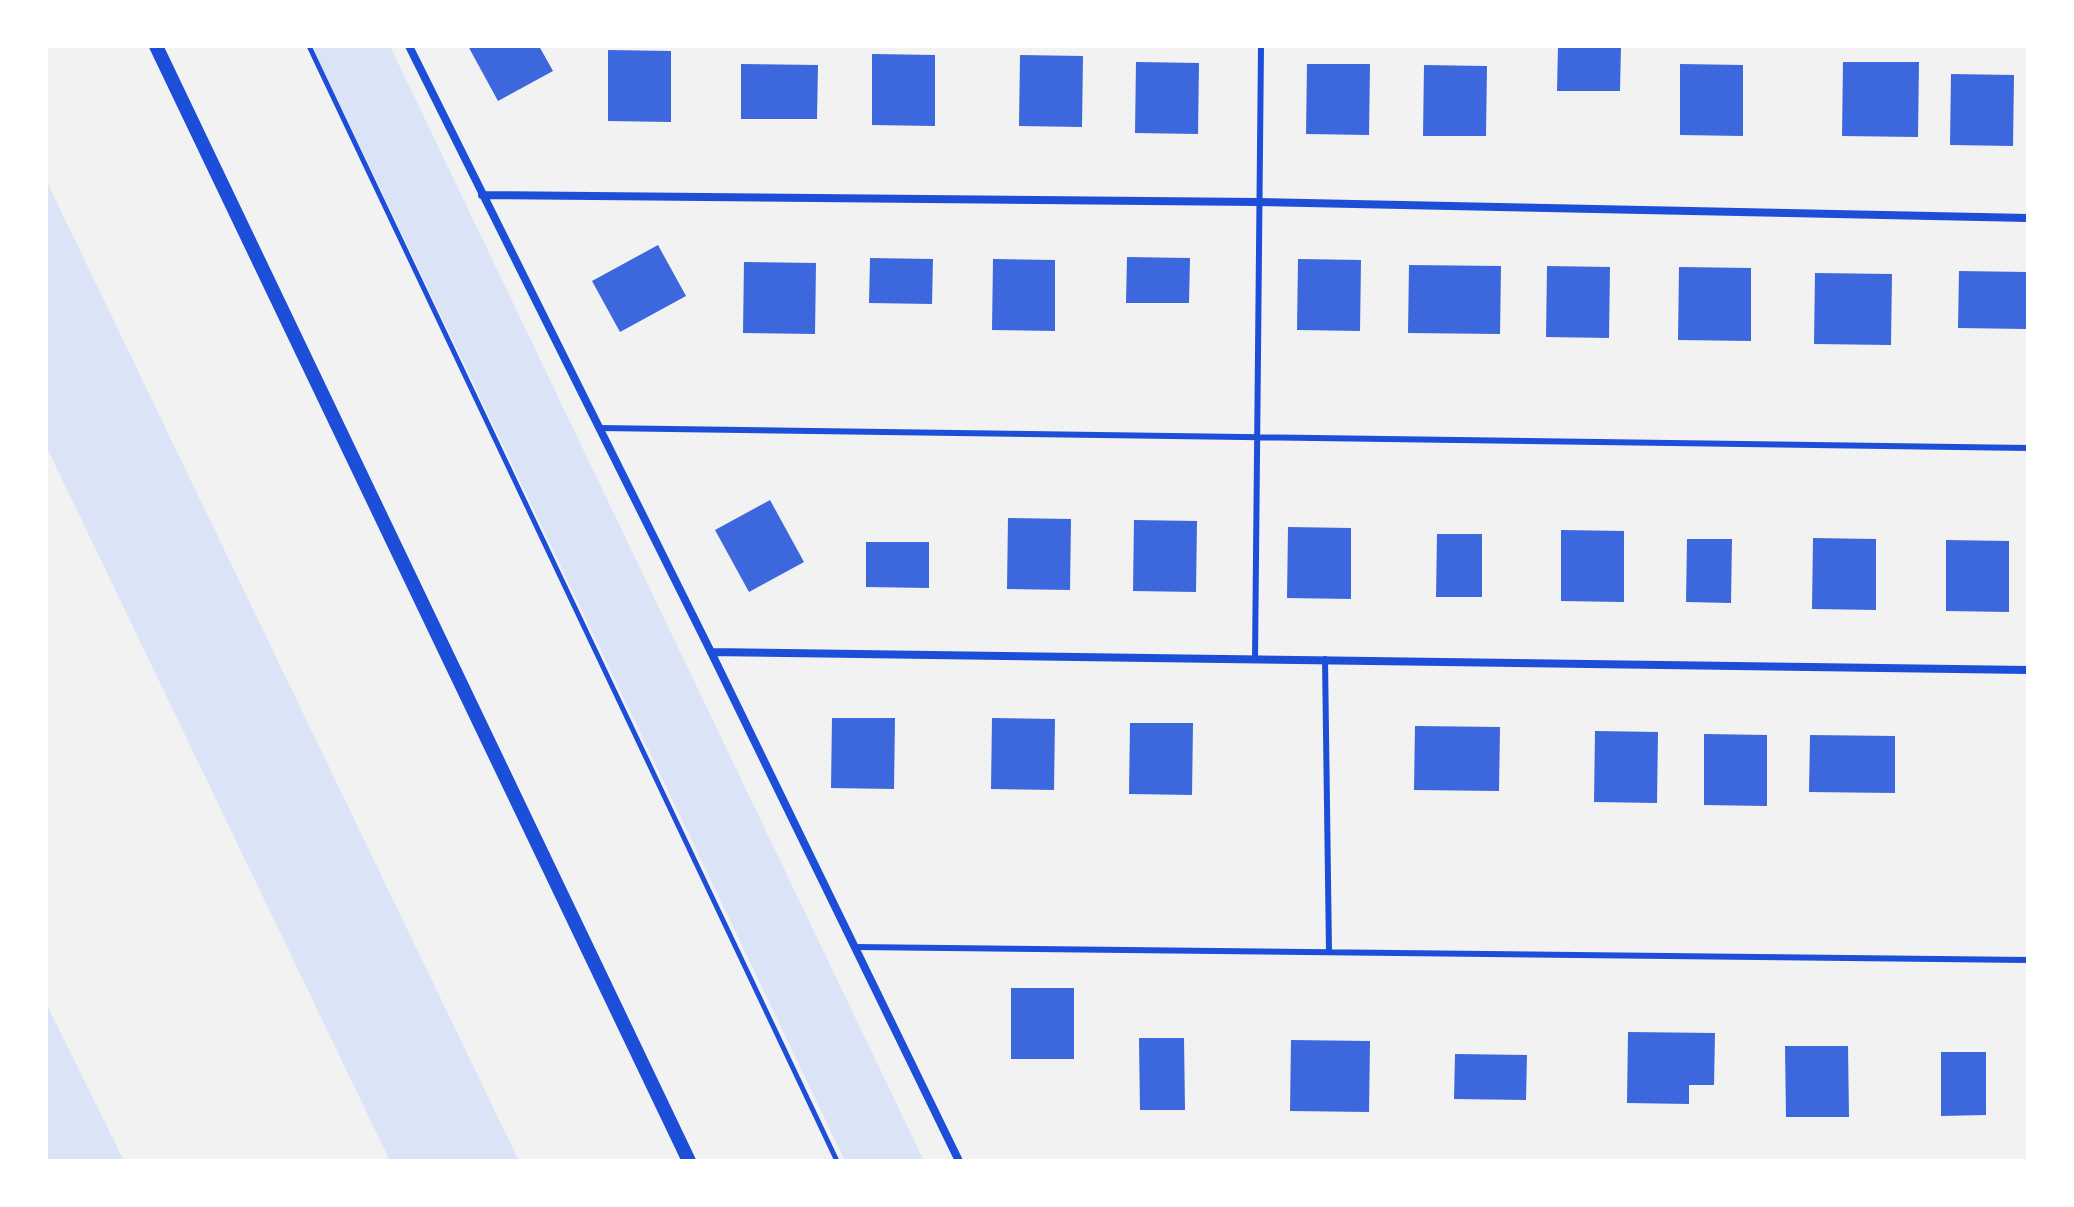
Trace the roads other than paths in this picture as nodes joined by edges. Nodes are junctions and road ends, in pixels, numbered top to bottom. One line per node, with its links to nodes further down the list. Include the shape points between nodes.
1 (156, 46): 17 (street)
2 (409, 46): 4 (street)
3 (1261, 46): 5 (lane)
4 (482, 195): 5 (street); 7 (street)
5 (1258, 202): 6 (street); 8 (lane)
6 (2028, 218)
7 (599, 428): 8 (lane); 10 (street)
8 (1256, 437): 9 (lane); 11 (lane)
9 (2028, 448)
10 (711, 652): 11 (street); 14 (street)
11 (1255, 659): 12 (street)
12 (1325, 659): 13 (street); 15 (lane)
13 (2028, 670)
14 (855, 947): 15 (lane); 18 (street)
15 (1329, 952): 16 (lane)
16 (2028, 960)
17 (689, 1161)
18 (959, 1161)

